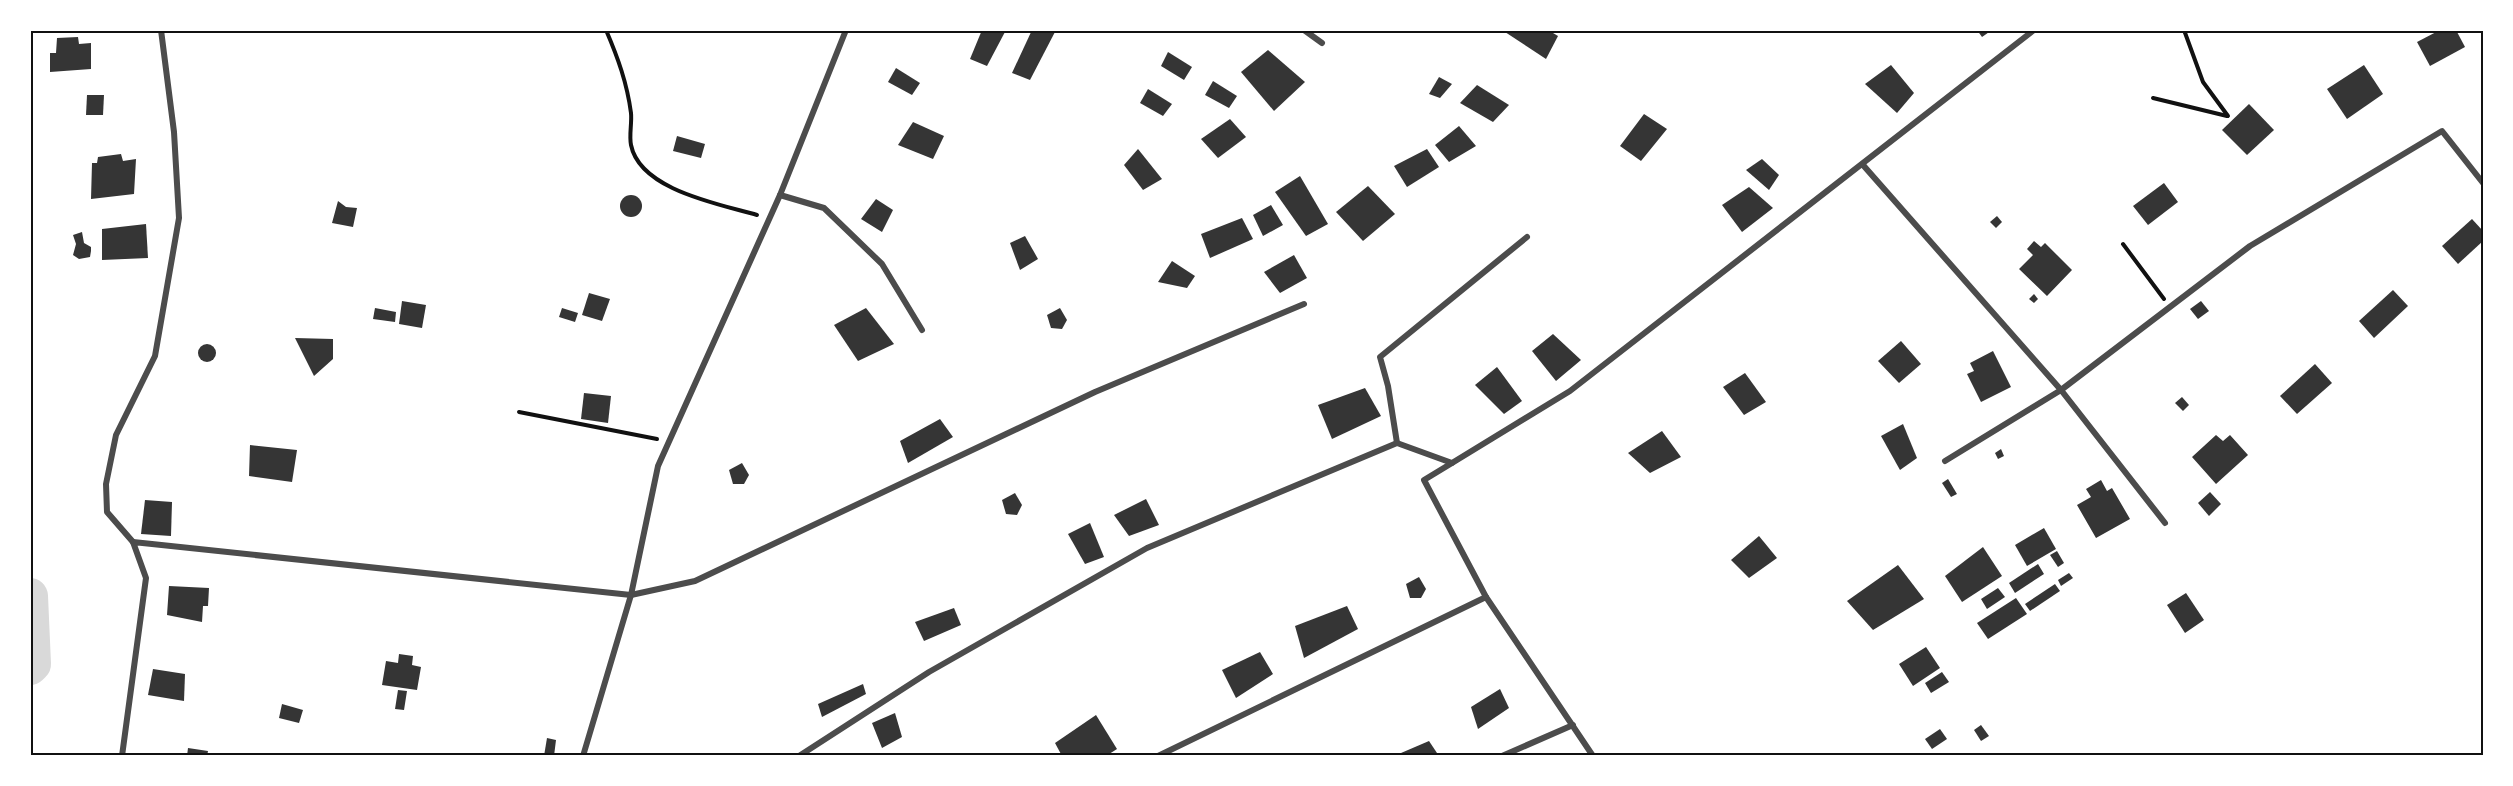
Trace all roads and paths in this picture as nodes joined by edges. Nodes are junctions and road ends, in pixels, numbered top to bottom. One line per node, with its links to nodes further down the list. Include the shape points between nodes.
1 (161, 30): 25 (street, via 174,132 179,218 155,357 116,435 106,484 107,512)
2 (606, 30): 12 (path, via 623,70 629,98 630,143 651,177 690,195)
3 (846, 30): 11 (street)
4 (1304, 30): 7 (street)
5 (2034, 30): 9 (street)
6 (2184, 30): 8 (path, via 2203,82 2228,116)
7 (1322, 43)
8 (2153, 98)
9 (1863, 165): 18 (street); 23 (street, via 1570,391)
10 (2483, 183): 16 (street, via 2442,131 2250,246)
11 (780, 195): 12 (street); 17 (street, via 824,208 882,264)
12 (769, 219): 20 (street)
13 (1527, 237): 21 (street, via 1380,357)
14 (2123, 244): 16 (path)
15 (1304, 304): 26 (street, via 1095,392 694,581)
16 (2170, 307): 18 (street)
17 (922, 330)
18 (2061, 390): 22 (street); 24 (street)
19 (519, 412): 20 (path)
20 (669, 441): 26 (street, via 658,466)
21 (1397, 443): 23 (street); 31 (street, via 1147,548 928,672)
22 (1945, 461)
23 (1452, 463): 27 (street, via 1424,480)
24 (2166, 523)
25 (133, 542): 26 (street); 29 (street, via 146,578)
26 (631, 595): 30 (street)
27 (1486, 597): 28 (street); 32 (street)
28 (1573, 725): 33 (street); 34 (street)
29 (122, 756)
30 (583, 756)
31 (799, 756)
32 (1158, 756)
33 (1502, 756)
34 (1593, 756)

